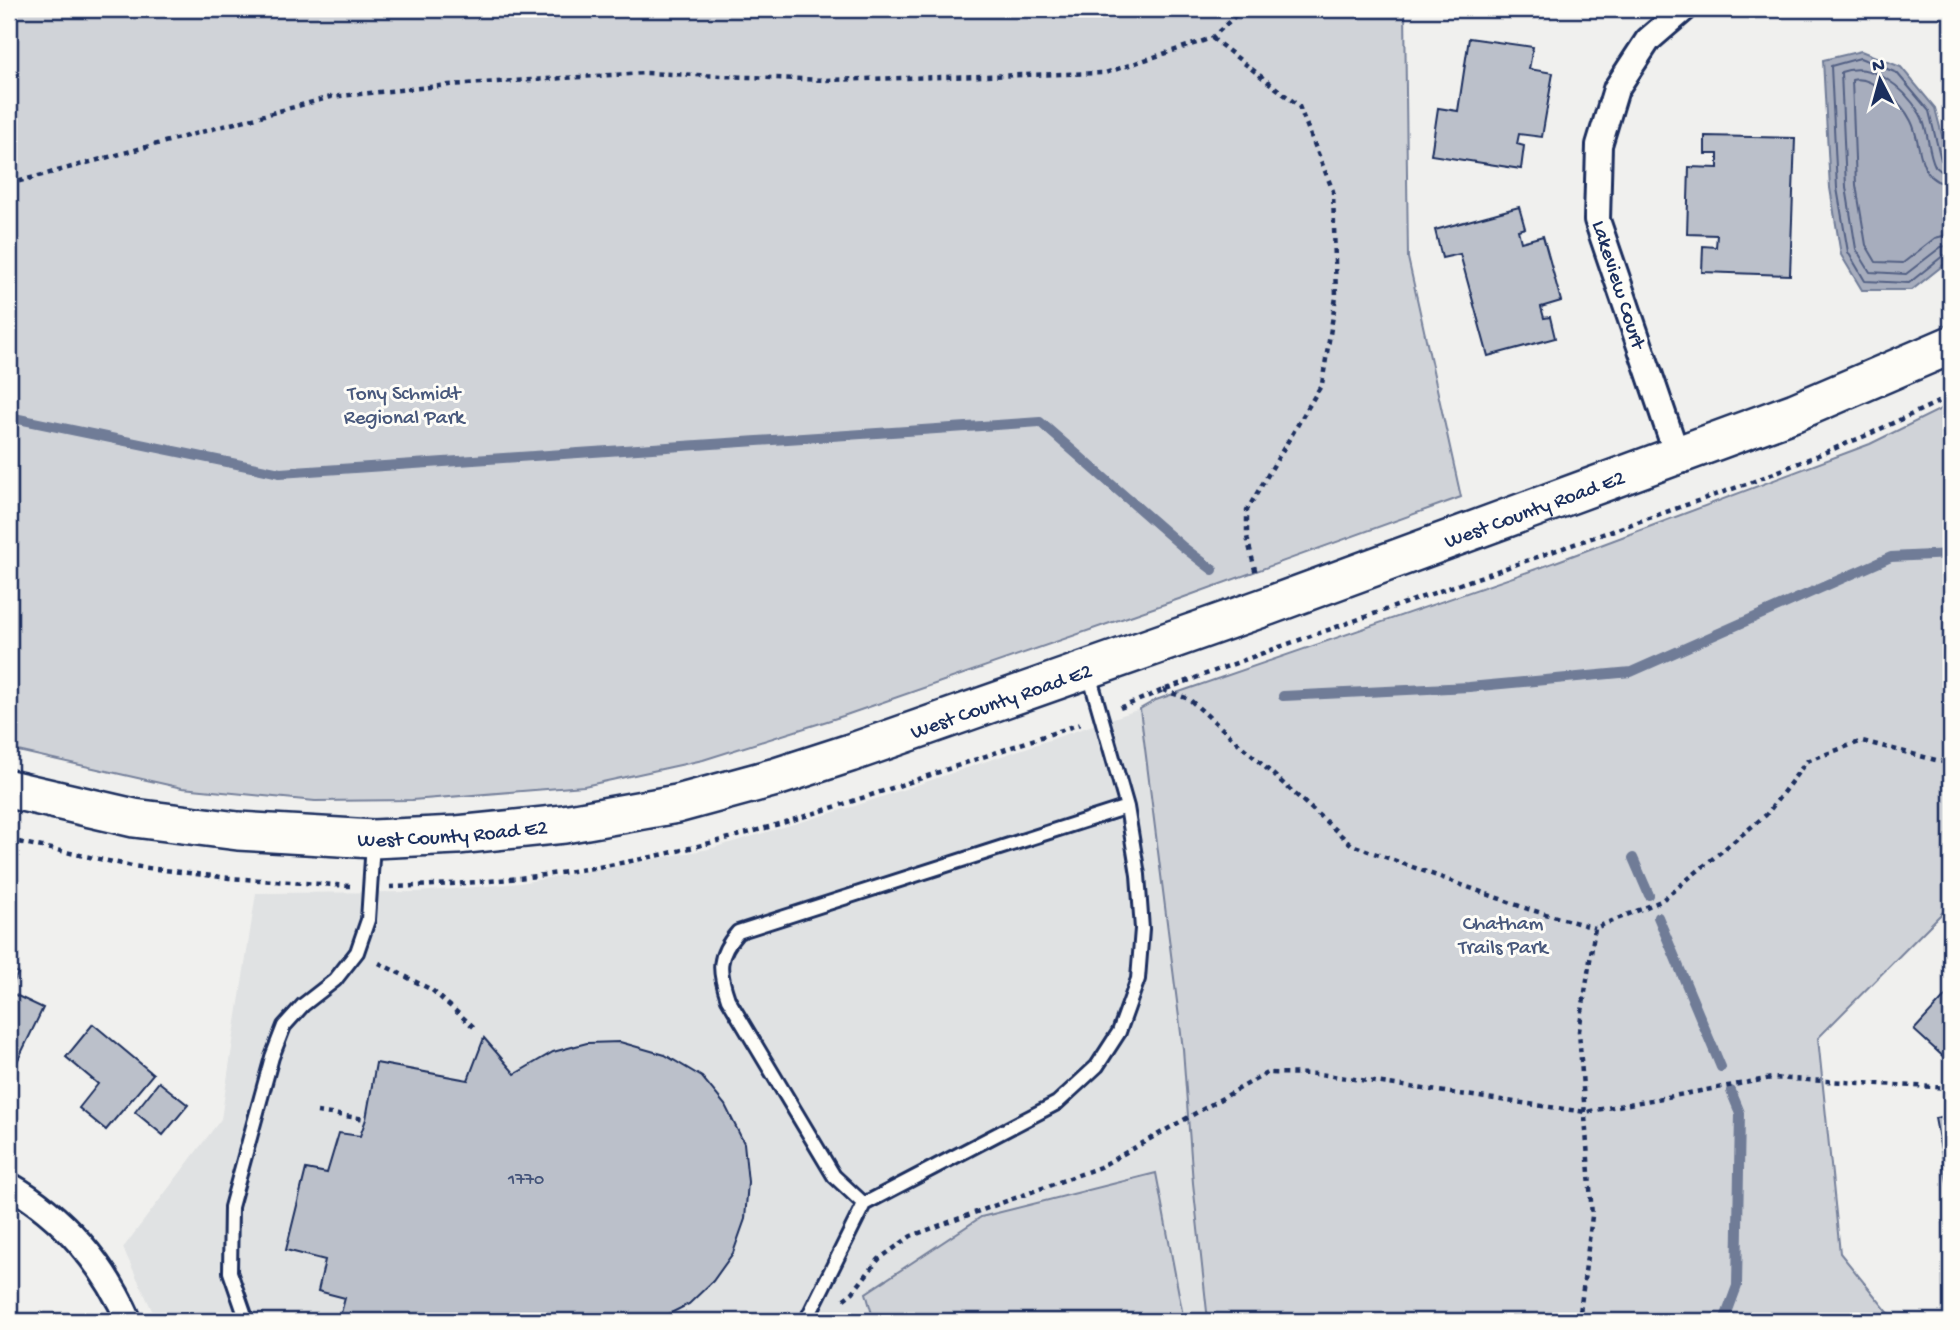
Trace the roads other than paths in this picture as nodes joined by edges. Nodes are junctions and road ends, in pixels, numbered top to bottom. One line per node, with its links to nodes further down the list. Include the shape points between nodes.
1 (1684, 9): 3 (street, Lakeview Court, via 1648,40 1616,89 1599,145 1597,220)
2 (1951, 345): 3 (street, West County Road E2, via 1795,412)
3 (1677, 456): 4 (street, West County Road E2)
4 (1088, 671): 6 (lane); 7 (street, West County Road E2, via 813,765 677,804 551,826)
5 (9, 789): 7 (street, West County Road E2, via 134,818 238,831)
6 (1127, 807): 9 (lane, via 1142,929 1138,979 1119,1032 1097,1066 1057,1103); 9 (lane, via 738,932 725,947 720,963 728,999 834,1176)
7 (373, 839): 11 (lane, via 368,920 357,952 335,980 284,1027 231,1207 230,1272)
8 (9, 1185): 10 (street, via 66,1227 97,1262)
9 (864, 1204): 12 (lane)
10 (129, 1321)
11 (247, 1321)
12 (806, 1321)

